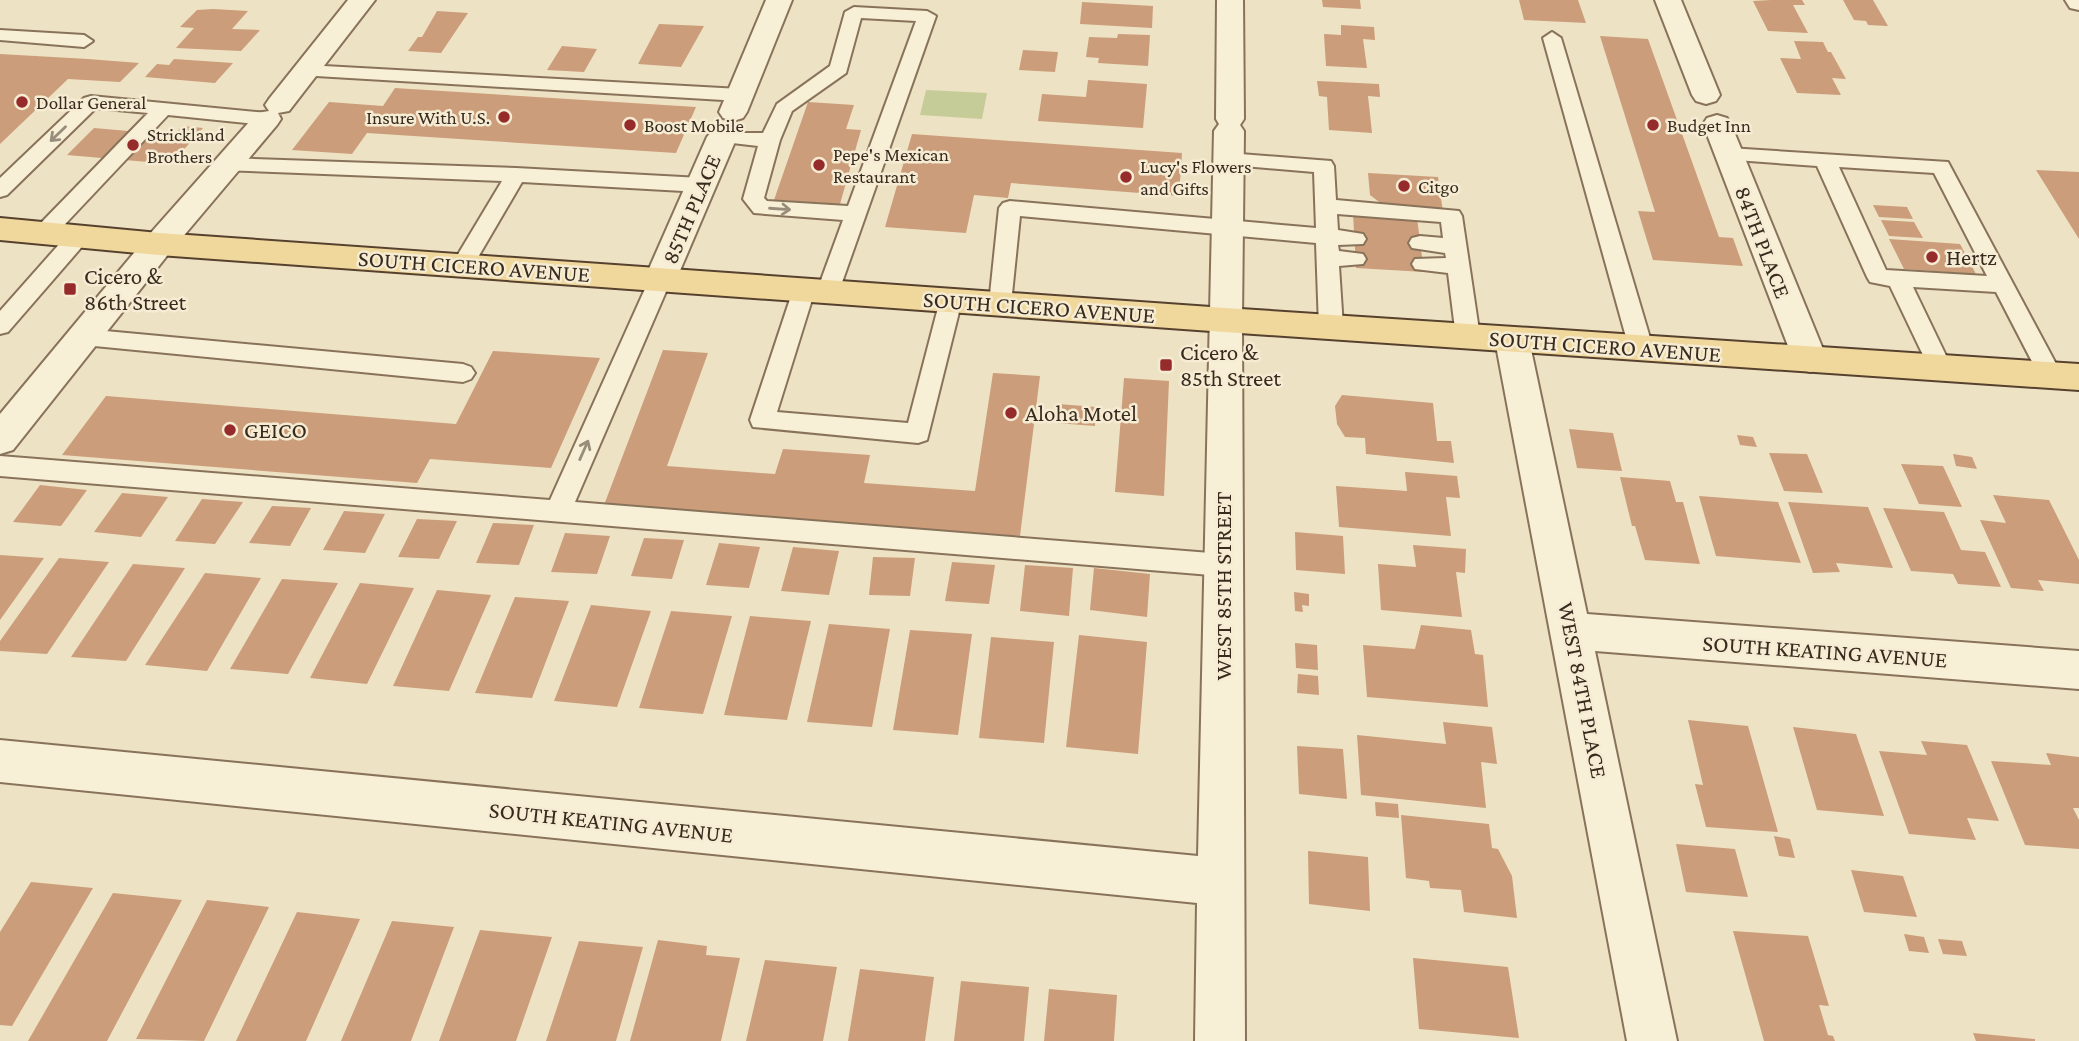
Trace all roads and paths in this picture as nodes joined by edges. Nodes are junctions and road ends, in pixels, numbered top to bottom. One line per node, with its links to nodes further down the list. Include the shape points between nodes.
1 (362, 0): 8 (street)
2 (779, 0): 11 (street, 85TH PLACE)
3 (1230, 0): 12 (street, WEST 85TH STREET)
4 (1668, 0): 14 (street, 84TH PLACE)
5 (0, 35): 7 (lane)
6 (1552, 38): 44 (lane)
7 (84, 41)
8 (306, 71): 10 (street); 11 (lane)
9 (163, 109): 10 (lane); 19 (lane, one-way to 19, via 91,103); 24 (lane)
10 (273, 112): 16 (street)
11 (732, 115): 13 (lane); 18 (street, 85TH PLACE)
12 (1229, 136): 20 (lane, via 1324,166); 23 (street, WEST 85TH STREET)
13 (770, 140): 21 (lane, one-way to 21, via 753,199 761,208); 21 (lane, via 784,108 839,69 854,12 927,16)
14 (1729, 154): 15 (lane); 45 (street, 84TH PLACE)
15 (1825, 160): 32 (lane, via 1878,277); 34 (lane, via 1941,167)
16 (228, 165): 17 (lane); 26 (street)
17 (516, 175): 18 (lane); 31 (lane)
18 (701, 185): 33 (street, 85TH PLACE)
19 (0, 190)
20 (1326, 206): 27 (lane); 30 (lane, via 1451,216)
21 (856, 214): 35 (lane)
22 (0, 229): 24 (main road, SOUTH CICERO AVENUE)
23 (1227, 229): 27 (lane); 37 (lane, via 1010,208); 38 (street, WEST 85TH STREET)
24 (44, 233): 25 (main road, SOUTH CICERO AVENUE)
25 (78, 236): 26 (main road, SOUTH CICERO AVENUE); 39 (lane)
26 (159, 244): 31 (main road, SOUTH CICERO AVENUE); 41 (street)
27 (1328, 248): 28 (lane); 40 (lane)
28 (1355, 249)
29 (1422, 254): 30 (lane)
30 (1457, 256): 42 (lane)
31 (462, 265): 33 (main road, SOUTH CICERO AVENUE)
32 (1898, 278): 34 (lane); 46 (lane)
33 (660, 280): 35 (main road, SOUTH CICERO AVENUE); 51 (lane, one-way to 33)
34 (2003, 285): 48 (lane)
35 (816, 291): 36 (main road, SOUTH CICERO AVENUE); 36 (lane, via 762,420 918,433)
36 (951, 300): 37 (main road, SOUTH CICERO AVENUE)
37 (1000, 304): 38 (main road, SOUTH CICERO AVENUE)
38 (1225, 320): 40 (main road, SOUTH CICERO AVENUE); 52 (street, WEST 85TH STREET)
39 (0, 326)
40 (1331, 327): 42 (main road, SOUTH CICERO AVENUE)
41 (84, 337): 47 (lane); 49 (street)
42 (1468, 337): 43 (main road, SOUTH CICERO AVENUE)
43 (1512, 340): 44 (main road, SOUTH CICERO AVENUE); 53 (street, WEST 84TH PLACE)
44 (1641, 348): 45 (main road, SOUTH CICERO AVENUE)
45 (1810, 359): 46 (main road, SOUTH CICERO AVENUE)
46 (1940, 368): 48 (main road, SOUTH CICERO AVENUE)
47 (463, 373)
48 (2065, 376)
49 (0, 440)
50 (0, 466): 51 (lane)
51 (557, 513): 52 (lane)
52 (1223, 565): 56 (street, WEST 85TH STREET)
53 (1572, 631): 54 (street, SOUTH KEATING AVENUE); 58 (street, WEST 84TH PLACE)
54 (2079, 670)
55 (0, 761): 56 (street, SOUTH KEATING AVENUE)
56 (1222, 882): 57 (street, WEST 85TH STREET)
57 (1220, 1041)
58 (1652, 1041)

